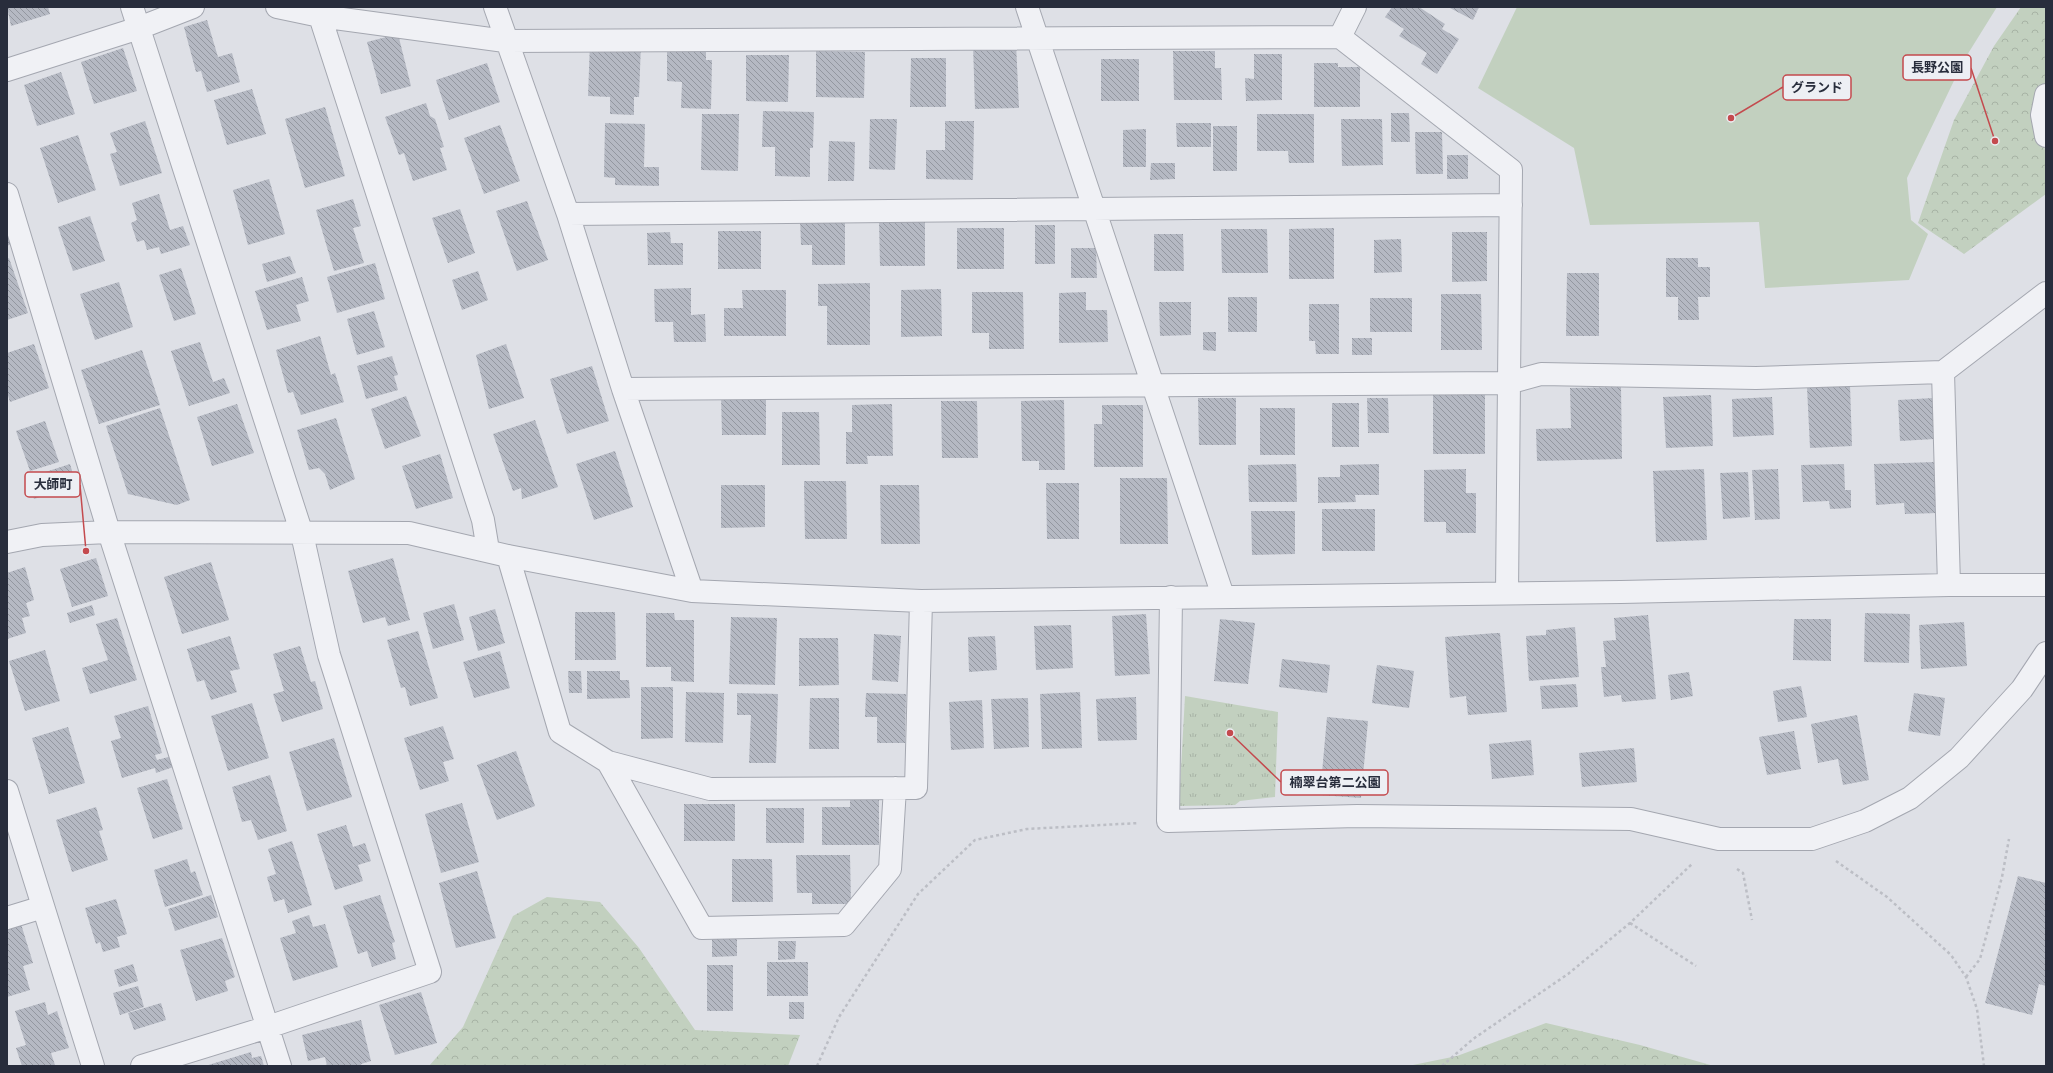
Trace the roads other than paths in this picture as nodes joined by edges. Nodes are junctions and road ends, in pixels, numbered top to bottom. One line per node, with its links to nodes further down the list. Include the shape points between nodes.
1 (132, 7): 8 (street)
2 (193, 7): 8 (street)
3 (277, 7): 7 (street)
4 (495, 7): 11 (street)
5 (1027, 7): 9 (street)
6 (1355, 7): 10 (street)
7 (318, 11): 11 (street); 27 (street, via 483,520)
8 (139, 28): 12 (street); 25 (street)
9 (1037, 37): 10 (street); 11 (street); 17 (street)
10 (1340, 37): 16 (street, via 1511,170)
11 (505, 41): 18 (street)
12 (7, 70)
13 (2046, 95): 14 (street, via 2042,115)
14 (2046, 136)
15 (7, 194): 24 (street)
16 (1511, 206): 17 (street); 21 (street)
17 (1094, 210): 18 (street); 22 (street)
18 (568, 214): 23 (street)
19 (2046, 293): 20 (street)
20 (1943, 372): 21 (street, via 1756,378 1541,374); 28 (street)
21 (1508, 383): 22 (street); 31 (street)
22 (1153, 385): 23 (street); 32 (street)
23 (624, 389): 30 (street)
24 (109, 532): 25 (street); 26 (street, via 42,535); 41 (street)
25 (302, 534): 27 (street, via 409,534); 41 (street, via 329,655 430,972)
26 (7, 542)
27 (498, 553): 30 (street); 36 (street, via 560,732)
28 (1949, 585): 29 (street); 31 (street)
29 (2046, 586)
30 (692, 591): 34 (street)
31 (1507, 593): 32 (street)
32 (1223, 596): 33 (street)
33 (1171, 597): 34 (street); 35 (street, via 1168,821 1357,816 1631,819 1714,843 1812,839 1865,821 1910,798 1959,758 2022,689)
34 (921, 601): 37 (street, via 916,788)
35 (2046, 653)
36 (608, 762): 37 (street, via 710,789); 37 (street, via 702,928 844,925 890,868)
37 (895, 788)
38 (7, 791): 39 (street)
39 (43, 907): 40 (street); 42 (street)
40 (7, 918)
41 (268, 1027): 43 (street); 44 (street)
42 (93, 1066)
43 (142, 1066)
44 (280, 1066)

